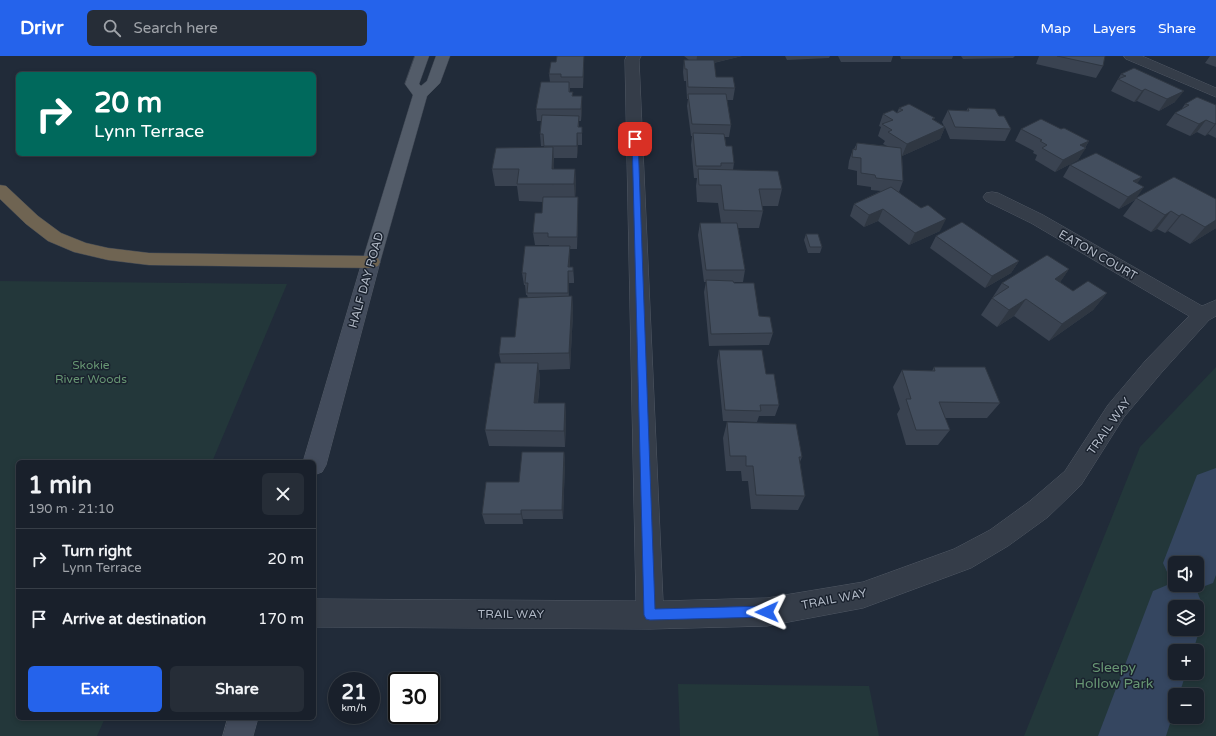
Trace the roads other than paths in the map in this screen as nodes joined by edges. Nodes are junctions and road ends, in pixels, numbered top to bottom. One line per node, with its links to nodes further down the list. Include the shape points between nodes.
1 (422, 56): 6 (main road, via 412,84)
2 (443, 56): 6 (main road, via 434,83)
3 (634, 56): 13 (street, via 632,68)
4 (1131, 56): 5 (street)
5 (1216, 93)
6 (420, 95): 9 (main road, HALF DAY ROAD)
7 (0, 190): 9 (highway, via 44,230 72,246 114,256 149,259)
8 (992, 197): 10 (street, EATON COURT)
9 (371, 262): 11 (main road, HALF DAY ROAD)
10 (1209, 311): 13 (street, TRAIL WAY, via 1154,366 1116,411 1073,478 1039,509 999,538 962,559 863,595 767,612)
11 (315, 460)
12 (316, 613): 13 (street, TRAIL WAY)
13 (650, 615)
14 (242, 720): 15 (main road)
15 (238, 736)

